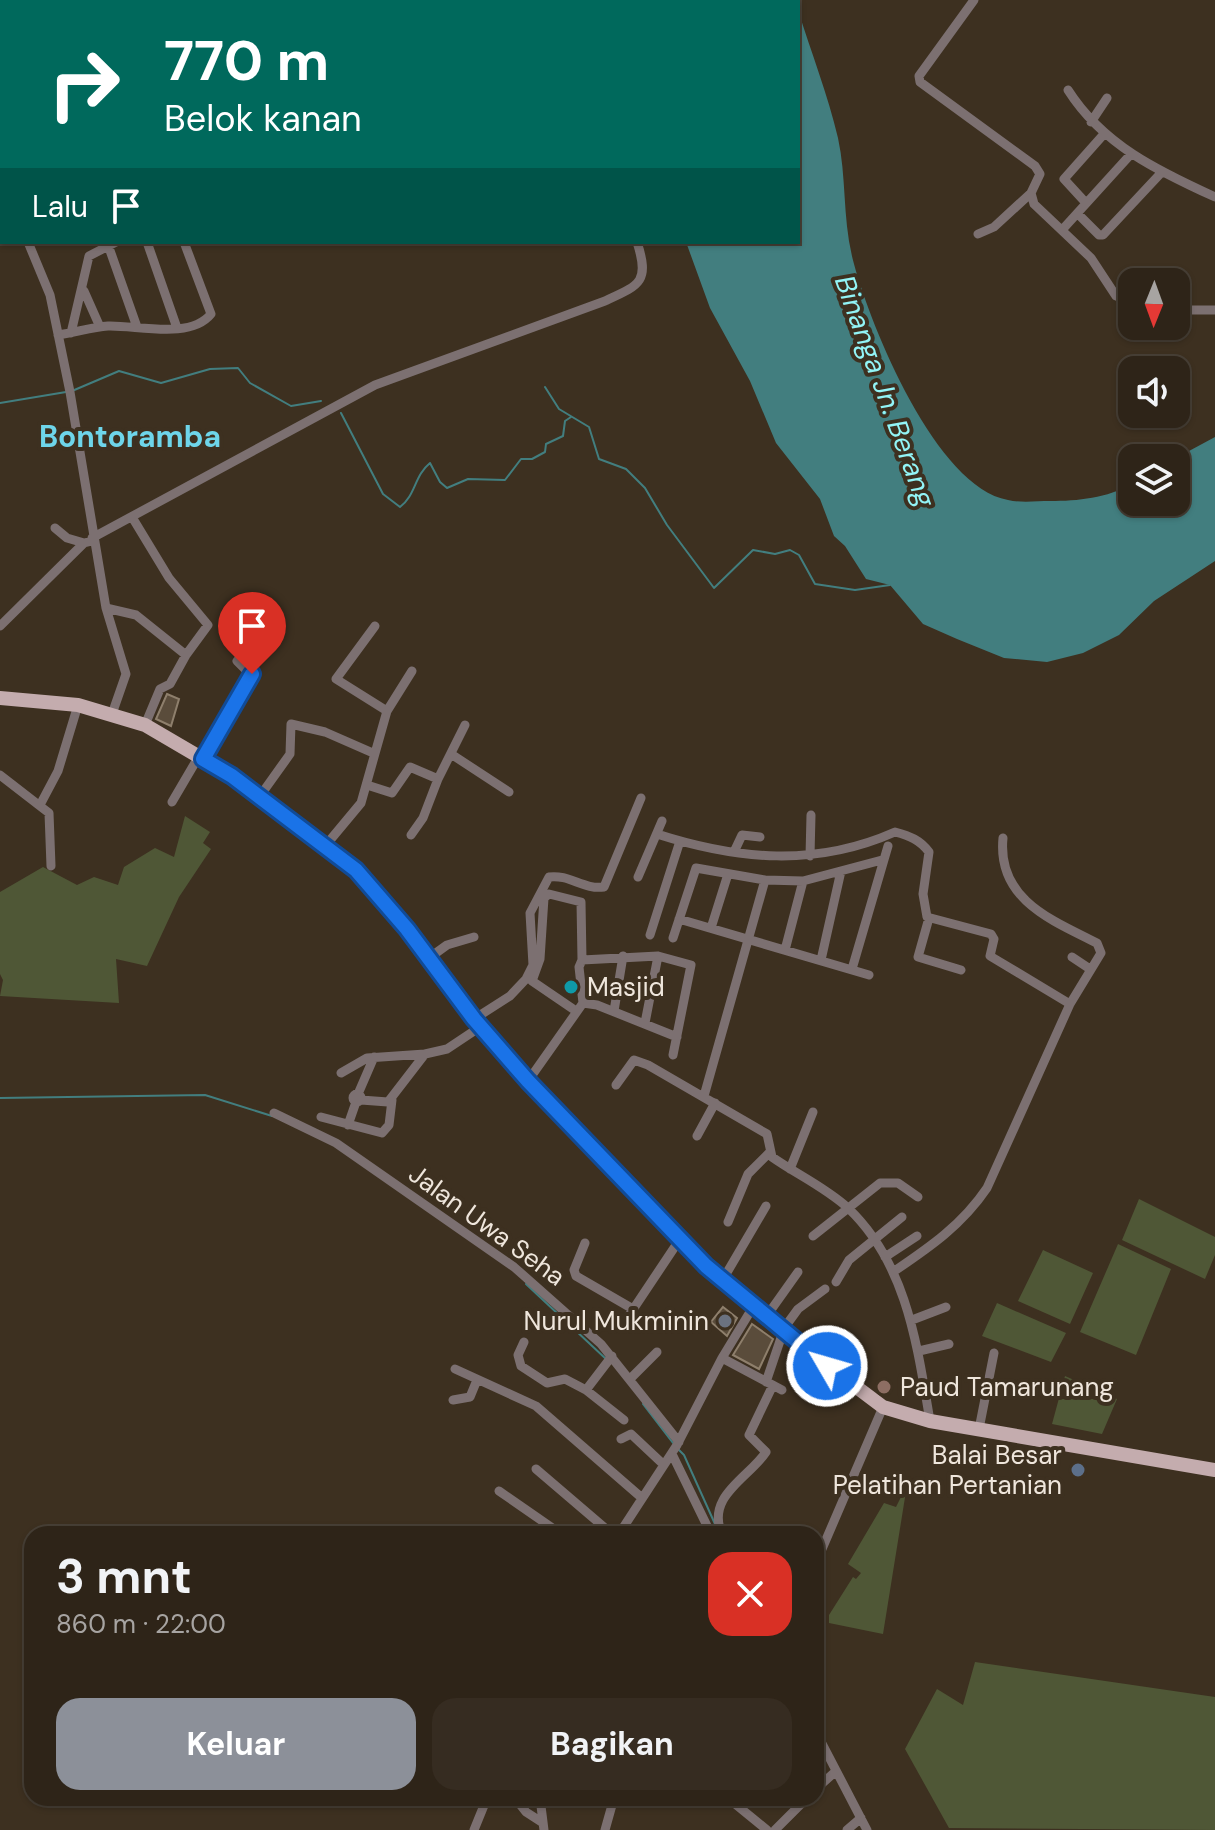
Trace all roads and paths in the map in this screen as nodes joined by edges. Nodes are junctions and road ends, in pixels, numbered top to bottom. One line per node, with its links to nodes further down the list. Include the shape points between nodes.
1 (974, 0): 8 (street, via 919,79 1035,166 1040,177)
2 (1068, 90): 4 (street)
3 (1107, 98): 4 (street)
4 (1091, 122): 5 (street)
5 (1104, 134): 6 (street); 10 (street, via 1064,179)
6 (1131, 154): 7 (street); 10 (street)
7 (1161, 173): 9 (street); 11 (street, via 1103,235)
8 (1031, 193): 12 (street, via 1034,204); 13 (street, via 994,227)
9 (1215, 197)
10 (1086, 203): 11 (street)
11 (1078, 214): 12 (street)
12 (1062, 230): 21 (street, via 1091,258)
13 (978, 234)
14 (29, 244): 28 (street, via 45,279)
15 (108, 244): 20 (street, via 89,256)
16 (110, 244): 25 (street)
17 (148, 244): 26 (street)
18 (185, 244): 26 (street, via 211,314)
19 (637, 244): 29 (street, via 643,270 635,287 375,385)
20 (84, 291): 24 (street); 27 (street)
21 (1118, 297)
22 (1190, 310): 23 (street)
23 (1215, 310)
24 (100, 327): 25 (street); 27 (street)
25 (137, 327): 26 (street)
26 (177, 328)
27 (71, 333): 28 (street)
28 (58, 335): 31 (street)
29 (132, 517): 31 (street); 36 (street, via 169,578 208,625)
30 (55, 528): 31 (street, via 67,538)
31 (89, 541): 32 (street); 34 (street)
32 (112, 608): 36 (street, via 136,615); 41 (street, via 126,674)
33 (270, 619): 46 (street, via 237,661 252,676)
34 (0, 626)
35 (375, 626): 40 (street, via 336,679)
36 (186, 655): 42 (street, via 170,684 160,689)
37 (412, 671): 40 (street)
38 (0, 698): 39 (main road)
39 (78, 705): 41 (main road); 54 (street, via 58,771)
40 (387, 711): 44 (street)
41 (112, 714): 42 (main road)
42 (145, 725): 46 (main road)
43 (465, 725): 45 (street)
44 (373, 753): 49 (street); 51 (street, via 291,724 290,754)
45 (451, 754): 48 (street); 50 (street)
46 (201, 757): 51 (main road); 53 (street)
47 (0, 775): 54 (street)
48 (438, 779): 49 (street, via 410,767 392,793); 58 (street)
49 (367, 785): 62 (street, via 354,814)
50 (509, 792)
51 (260, 796): 62 (main road)
52 (641, 798): 94 (street, via 604,887 549,877 530,913 533,965 510,996)
53 (172, 802)
54 (40, 805): 67 (street, via 51,817)
55 (811, 815): 65 (street)
56 (662, 821): 57 (street)
57 (657, 834): 61 (street); 70 (street)
58 (411, 835)
59 (760, 837): 64 (street, via 742,835)
60 (1003, 838): 88 (street, via 1005,866 1025,904 1100,945)
61 (680, 841): 64 (street); 76 (street)
62 (326, 845): 84 (main road, via 372,887)
63 (888, 846): 66 (street)
64 (734, 852): 65 (street, via 770,858)
65 (810, 856): 73 (street, via 895,832 921,842 930,861 923,894)
66 (882, 860): 68 (street); 87 (street)
67 (51, 866)
68 (841, 871): 72 (street); 86 (street)
69 (728, 874): 71 (street); 74 (street, via 693,869); 75 (street)
70 (638, 877)
71 (765, 880): 72 (street); 79 (street)
72 (803, 881): 80 (street)
73 (929, 918): 89 (street, via 919,958); 91 (street, via 991,934 990,956)
74 (679, 919): 75 (street); 78 (street)
75 (711, 928): 79 (street)
76 (650, 935)
77 (474, 937): 84 (street, via 447,945)
78 (673, 938)
79 (747, 940): 80 (street); 103 (street)
80 (785, 950): 86 (street)
81 (623, 956): 82 (street); 85 (street); 93 (street)
82 (658, 956): 95 (street); 96 (street, via 692,969)
83 (1072, 957): 88 (street)
84 (429, 958): 94 (main road)
85 (582, 960): 92 (street); 92 (street, via 581,902 549,894 544,898 540,959 532,981)
86 (821, 960): 87 (street)
87 (852, 969): 90 (street)
88 (1090, 969): 91 (street)
89 (961, 970)
90 (869, 975)
91 (1070, 1004): 126 (street, via 987,1188 971,1212)
92 (579, 1007): 93 (street); 101 (street)
93 (614, 1011): 95 (street)
94 (477, 1023): 97 (street, via 447,1049); 101 (main road)
95 (645, 1023): 96 (street)
96 (677, 1037): 98 (street)
97 (425, 1054): 99 (street); 105 (street)
98 (673, 1055)
99 (374, 1057): 100 (street); 104 (street)
100 (341, 1073)
101 (528, 1081): 121 (main road)
102 (616, 1085): 103 (street, via 634,1060)
103 (704, 1096): 106 (street)
104 (359, 1099): 105 (street); 110 (street)
105 (392, 1100): 110 (street, via 386,1132)
106 (715, 1103): 111 (street); 112 (street, via 767,1134)
107 (813, 1112): 113 (street)
108 (274, 1113): 143 (street, Jalan Uwa Seha, via 336,1143 510,1264 564,1308)
109 (321, 1117): 110 (street)
110 (348, 1125)
111 (697, 1136)
112 (770, 1152): 113 (street); 118 (street, via 748,1174)
113 (790, 1169): 116 (street)
114 (918, 1197): 116 (street, via 898,1183 884,1182)
115 (766, 1206): 127 (street)
116 (849, 1209): 119 (street); 122 (street)
117 (902, 1217): 122 (street)
118 (728, 1222)
119 (813, 1236)
120 (917, 1236): 124 (street)
121 (680, 1239): 127 (main road); 132 (street)
122 (872, 1240): 124 (street); 128 (street, via 849,1260)
123 (585, 1243): 132 (street, via 576,1276)
124 (885, 1257): 126 (street)
125 (798, 1272): 133 (street)
126 (893, 1272): 134 (street)
127 (722, 1281): 130 (main road)
128 (836, 1282)
129 (825, 1289): 136 (street, via 798,1309)
130 (753, 1307): 133 (main road); 142 (street)
131 (946, 1307): 134 (street)
132 (633, 1309): 135 (street)
133 (766, 1317): 136 (main road)
134 (912, 1320): 139 (street)
135 (624, 1323)
136 (783, 1332): 147 (street); 150 (main road)
137 (524, 1342): 148 (street, via 518,1355 521,1366 547,1383 565,1379)
138 (949, 1344): 139 (street)
139 (919, 1351): 152 (street)
140 (657, 1352): 145 (street)
141 (994, 1353): 153 (street)
142 (722, 1358): 147 (street); 155 (street)
143 (610, 1359): 145 (street, Jalan Uwa Seha); 148 (street)
144 (455, 1369): 146 (street)
145 (630, 1379): 155 (street, Jalan Uwa Seha)
146 (477, 1380): 149 (street, via 470,1397); 160 (street, via 542,1411)
147 (773, 1386): 165 (street, via 749,1435 766,1452 757,1466 740,1475 720,1507)
148 (586, 1390): 151 (street)
149 (453, 1400)
150 (883, 1407): 152 (main road); 166 (street)
151 (624, 1420)
152 (930, 1421): 153 (main road)
153 (979, 1429): 158 (main road)
154 (621, 1439): 156 (street, via 631,1434)
155 (675, 1448): 156 (street); 164 (street, Jalan Uwa Seha)
156 (664, 1465): 160 (street)
157 (536, 1469): 162 (street)
158 (1215, 1470)
159 (499, 1491): 161 (street)
160 (642, 1498): 163 (street)
161 (549, 1526)
162 (603, 1526)
163 (624, 1526)
164 (708, 1526)
165 (719, 1526)
166 (824, 1544)
167 (824, 1750): 168 (street)
168 (834, 1773): 169 (street); 176 (street)
169 (824, 1782)
170 (484, 1806): 178 (street)
171 (521, 1806): 177 (street)
172 (541, 1806): 177 (street)
173 (612, 1806): 179 (street)
174 (738, 1806): 180 (street)
175 (799, 1806): 181 (street)
176 (855, 1823): 182 (street)
177 (545, 1827)
178 (474, 1830)
179 (605, 1830)
180 (767, 1830)
181 (775, 1830)
182 (867, 1830)

